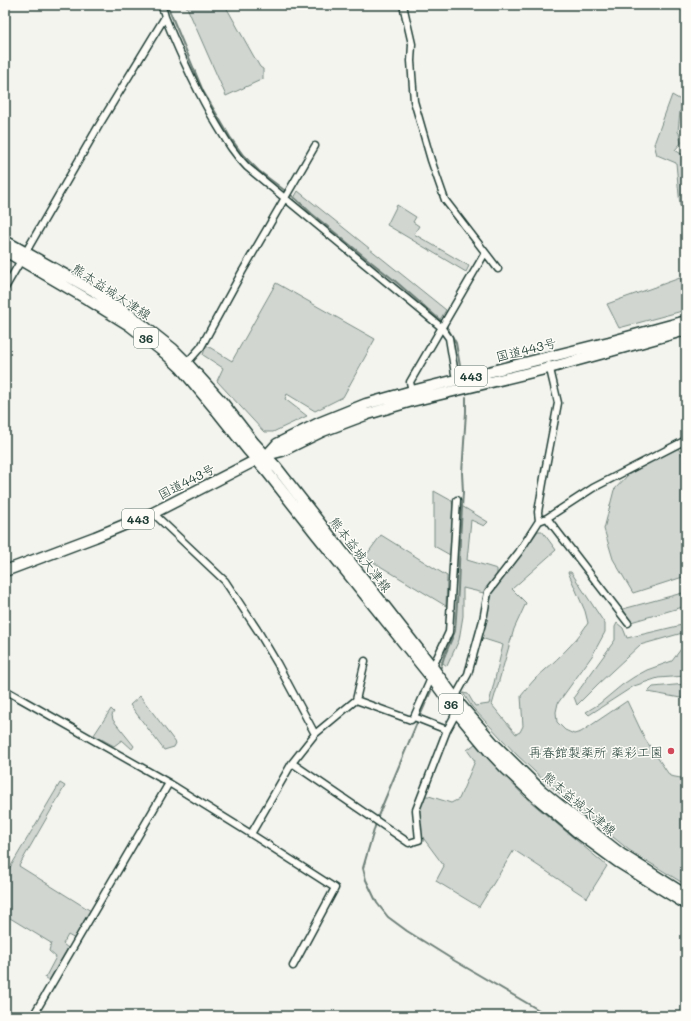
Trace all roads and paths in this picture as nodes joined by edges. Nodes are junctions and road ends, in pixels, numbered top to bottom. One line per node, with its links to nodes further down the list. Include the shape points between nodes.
1 (161, 5): 3 (street)
2 (403, 5): 8 (street, via 412,44 414,100 431,160 445,200)
3 (165, 17): 5 (street, via 204,104 230,147 242,162); 9 (street, via 98,127)
4 (315, 146): 5 (street)
5 (286, 197): 13 (street); 16 (street, via 201,346)
6 (5, 241): 9 (main road, 熊本益城大津線 / 36)
7 (5, 251): 9 (main road, 熊本益城大津線 / 36)
8 (485, 252): 10 (street); 13 (street)
9 (24, 257): 11 (street); 16 (main road, 熊本益城大津線 / 36, via 94,291 141,323 173,349)
10 (498, 269)
11 (5, 288)
12 (686, 321): 15 (main road, 国道443号 / 443, via 609,342)
13 (443, 324): 17 (street, via 449,338); 18 (street, via 410,382)
14 (686, 330): 15 (main road, 国道443号 / 443, via 611,352)
15 (548, 363): 17 (main road, 国道443号 / 443); 20 (main road, 国道443号 / 443, via 368,414); 24 (street, via 558,402 538,512)
16 (184, 366): 20 (main road, 熊本益城大津線 / 36, via 223,403 254,443)
17 (456, 380): 18 (main road, 国道443号 / 443)
18 (412, 391): 20 (main road, 国道443号 / 443, via 366,404 319,423 277,444)
19 (686, 440): 23 (street, via 593,488)
20 (262, 458): 22 (main road, 国道443号 / 443); 28 (main road, 熊本益城大津線 / 36, via 278,468)
21 (457, 500): 28 (street, via 449,632)
22 (152, 513): 25 (main road, 国道443号 / 443); 34 (street, via 225,581 277,663)
23 (547, 518): 24 (street); 26 (street)
24 (539, 521): 31 (street, via 488,592 468,674 458,692)
25 (5, 571)
26 (628, 623)
27 (365, 661): 30 (street)
28 (432, 672): 31 (main road, 熊本益城大津線 / 36); 32 (street)
29 (5, 690): 36 (street)
30 (356, 700): 32 (street, via 411,720); 34 (street)
31 (456, 705): 33 (street, via 454,717); 38 (main road, 熊本益城大津線 / 36, via 504,754 584,825 621,854); 39 (main road, 熊本益城大津線 / 36, via 489,751 538,799 618,862)
32 (418, 719): 33 (street)
33 (447, 730): 35 (street, via 416,810 419,840 409,843)
34 (315, 734): 35 (street)
35 (292, 763): 37 (street)
36 (169, 783): 37 (street); 41 (street)
37 (251, 834): 40 (street, via 335,888)
38 (686, 895)
39 (686, 904)
40 (293, 966)
41 (33, 1016)

